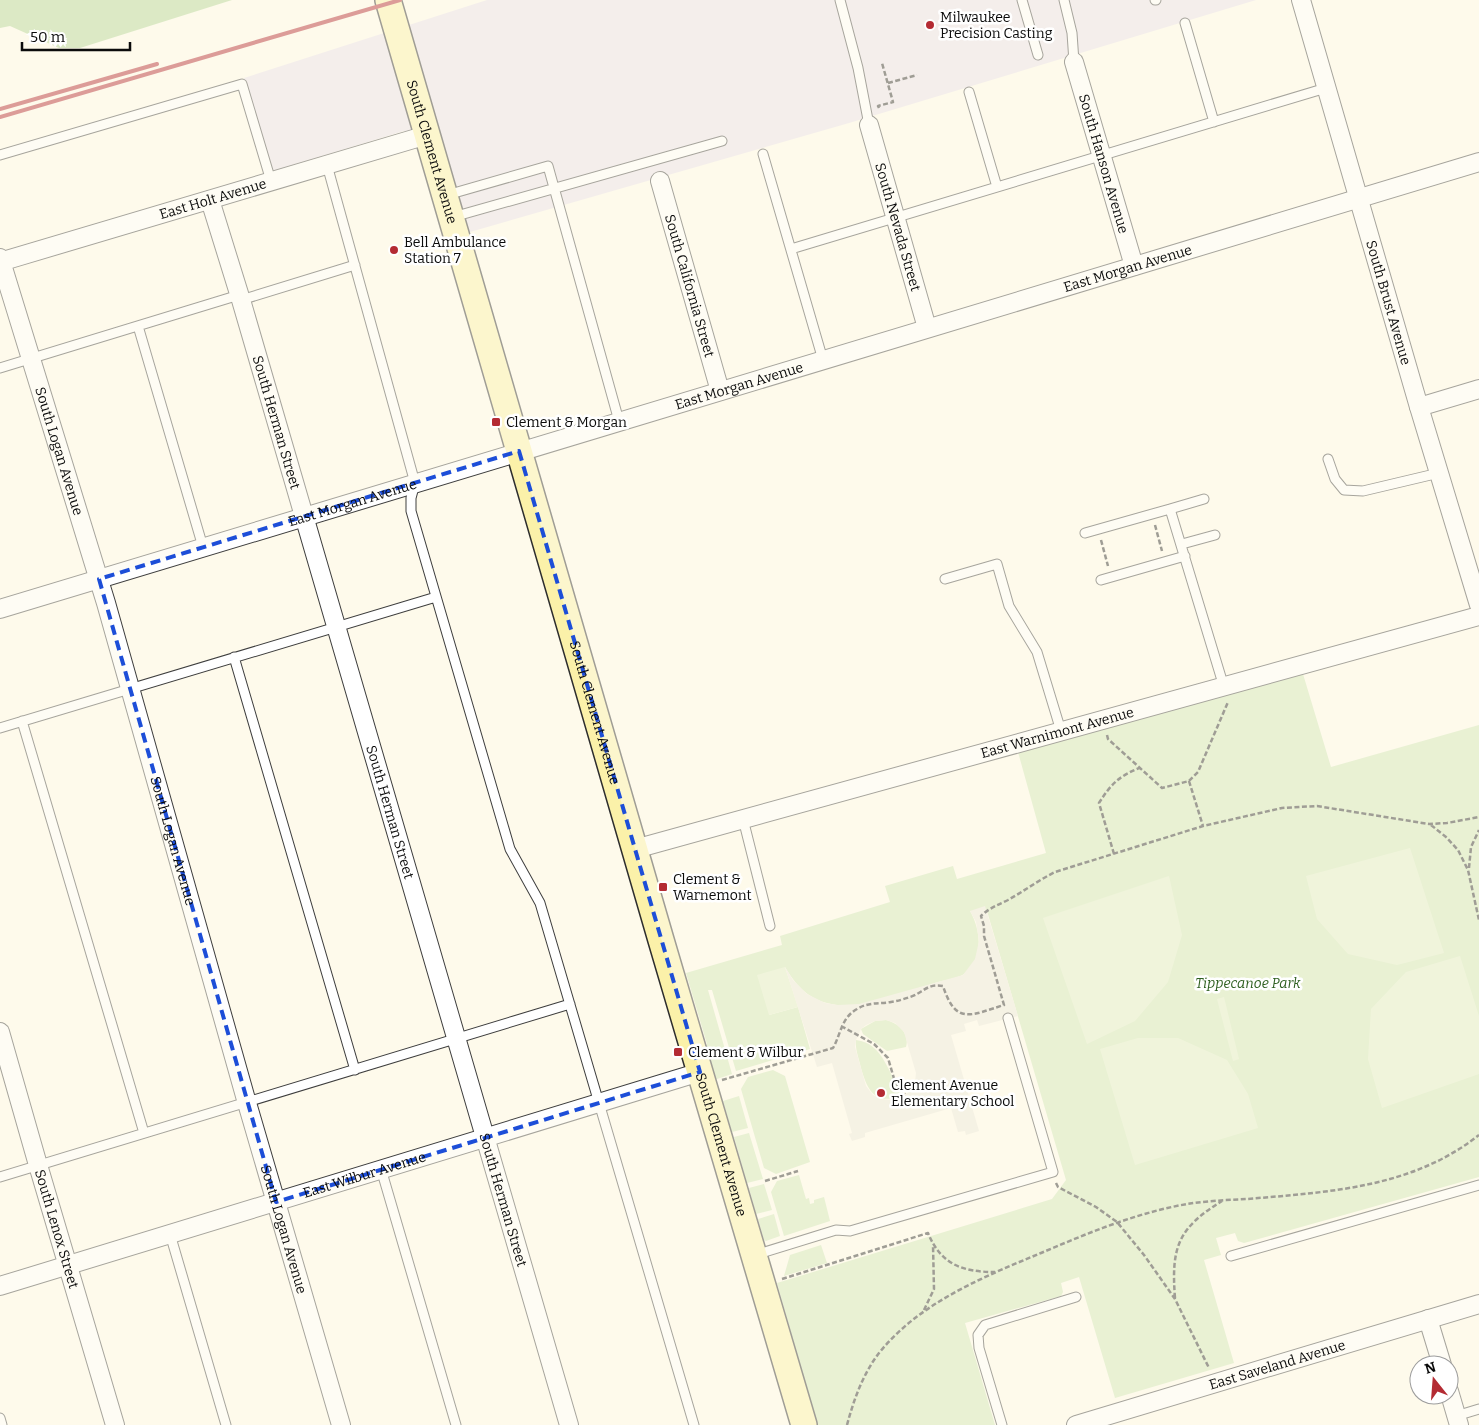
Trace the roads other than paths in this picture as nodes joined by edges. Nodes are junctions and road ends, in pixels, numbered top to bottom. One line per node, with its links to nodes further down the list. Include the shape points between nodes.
1 (388, 0): 13 (street, South Clement Avenue)
2 (840, 0): 12 (lane)
3 (1022, 0): 7 (lane)
4 (1064, 0): 8 (lane)
5 (1301, 0): 9 (street, South Brust Avenue)
6 (1185, 23): 11 (lane)
7 (1038, 54)
8 (1074, 62): 17 (street, South Hanson Avenue)
9 (1326, 88): 11 (lane); 24 (street, South Brust Avenue)
10 (969, 92): 22 (lane)
11 (1214, 122): 17 (lane)
12 (869, 126): 27 (street, South Nevada Street)
13 (427, 135): 19 (street, East Holt Avenue); 26 (street, South Clement Avenue)
14 (722, 141): 23 (lane)
15 (763, 154): 28 (lane)
16 (0, 155): 20 (lane, via 242,84)
17 (1101, 157): 22 (lane); 31 (street, South Hanson Avenue)
18 (1479, 162): 24 (street, East Morgan Avenue)
19 (327, 165): 20 (street, East Holt Avenue); 30 (lane)
20 (271, 181): 25 (street, East Holt Avenue)
21 (660, 181): 39 (street, South California Street)
22 (997, 187): 27 (lane)
23 (554, 189): 26 (lane); 26 (lane, via 548,166); 41 (lane)
24 (1358, 198): 31 (street, East Morgan Avenue); 40 (street, South Brust Avenue)
25 (210, 200): 29 (street, East Holt Avenue); 32 (street, South Herman Street)
26 (448, 206): 42 (street, South Clement Avenue)
27 (896, 218): 28 (lane); 34 (street, South Nevada Street)
28 (790, 249): 36 (lane)
29 (0, 261): 35 (street, South Logan Avenue)
30 (355, 265): 32 (lane); 45 (lane)
31 (1134, 266): 34 (street, East Morgan Avenue)
32 (240, 297): 33 (lane); 48 (street, South Herman Street)
33 (138, 326): 35 (lane); 52 (lane)
34 (927, 328): 36 (street, East Morgan Avenue)
35 (32, 358): 37 (lane); 54 (street, South Logan Avenue)
36 (823, 360): 39 (street, East Morgan Avenue)
37 (0, 368)
38 (1479, 389): 40 (street)
39 (720, 391): 41 (street, East Morgan Avenue)
40 (1419, 407): 44 (street, South Brust Avenue)
41 (619, 422): 42 (street, East Morgan Avenue)
42 (519, 451): 45 (street, East Morgan Avenue); 69 (street, South Clement Avenue)
43 (1328, 459): 44 (lane, via 1335,479 1344,490 1363,491)
44 (1439, 474): 58 (street, South Brust Avenue)
45 (415, 483): 48 (street, East Morgan Avenue); 57 (lane, via 411,511)
46 (1204, 499): 47 (lane)
47 (1170, 509): 49 (lane); 51 (lane)
48 (304, 517): 52 (street, East Morgan Avenue); 61 (street, South Herman Street)
49 (1085, 533)
50 (1215, 535): 51 (lane)
51 (1182, 544): 53 (lane)
52 (203, 547): 54 (street, East Morgan Avenue)
53 (1185, 556): 56 (lane); 63 (lane)
54 (99, 579): 59 (street, East Morgan Avenue); 64 (street, South Logan Avenue)
55 (945, 579): 67 (lane, via 997,564 1009,606 1038,652)
56 (1101, 580)
57 (436, 597): 61 (lane); 71 (lane, via 510,849 540,903)
58 (1479, 605)
59 (0, 609)
60 (1479, 616): 63 (street, East Warnimont Avenue)
61 (335, 627): 62 (lane); 74 (street, South Herman Street)
62 (234, 657): 64 (lane); 75 (lane)
63 (1224, 687): 67 (street, East Warnimont Avenue)
64 (130, 688): 65 (lane); 77 (street, South Logan Avenue)
65 (22, 721): 66 (lane); 79 (lane)
66 (0, 728)
67 (1061, 731): 68 (street, East Warnimont Avenue)
68 (743, 819): 69 (street, East Warnimont Avenue); 70 (lane)
69 (635, 849): 76 (street, South Clement Avenue)
70 (770, 926)
71 (570, 1004): 74 (lane); 78 (lane)
72 (1008, 1018): 87 (lane, via 1053,1172 850,1231 836,1230)
73 (0, 1032): 81 (street, South Lenox Street)
74 (456, 1040): 75 (lane); 80 (street, South Herman Street)
75 (355, 1070): 77 (lane)
76 (711, 1076): 78 (street, East Wilbur Avenue); 87 (street, South Clement Avenue)
77 (247, 1103): 79 (lane); 85 (street, South Logan Avenue)
78 (598, 1104): 80 (street, East Wilbur Avenue); 105 (lane)
79 (144, 1134): 81 (lane)
80 (484, 1138): 82 (street, East Wilbur Avenue); 104 (street, South Herman Street)
81 (38, 1165): 83 (lane); 89 (street, South Lenox Street)
82 (381, 1170): 85 (street, East Wilbur Avenue); 103 (lane)
83 (0, 1177)
84 (1479, 1185): 88 (lane)
85 (276, 1202): 86 (street, East Wilbur Avenue); 102 (street, South Logan Avenue)
86 (170, 1234): 89 (street, East Wilbur Avenue); 101 (lane)
87 (754, 1256): 106 (street, South Clement Avenue)
88 (1231, 1256)
89 (68, 1265): 90 (street, East Wilbur Avenue); 100 (street, South Lenox Street)
90 (0, 1286)
91 (1076, 1297): 107 (lane, via 985,1325 978,1335)
92 (1479, 1304): 93 (street, East Saveland Avenue)
93 (1428, 1319): 94 (street); 108 (street, East Saveland Avenue)
94 (1439, 1355)
95 (1453, 1405): 98 (street)
96 (1479, 1409): 98 (lane)
97 (0, 1418): 99 (lane)
98 (1458, 1420)
99 (2, 1425)
100 (115, 1425)
101 (226, 1425)
102 (341, 1425)
103 (456, 1425)
104 (568, 1425)
105 (694, 1425)
106 (804, 1425)
107 (1002, 1425)
108 (1076, 1425)

